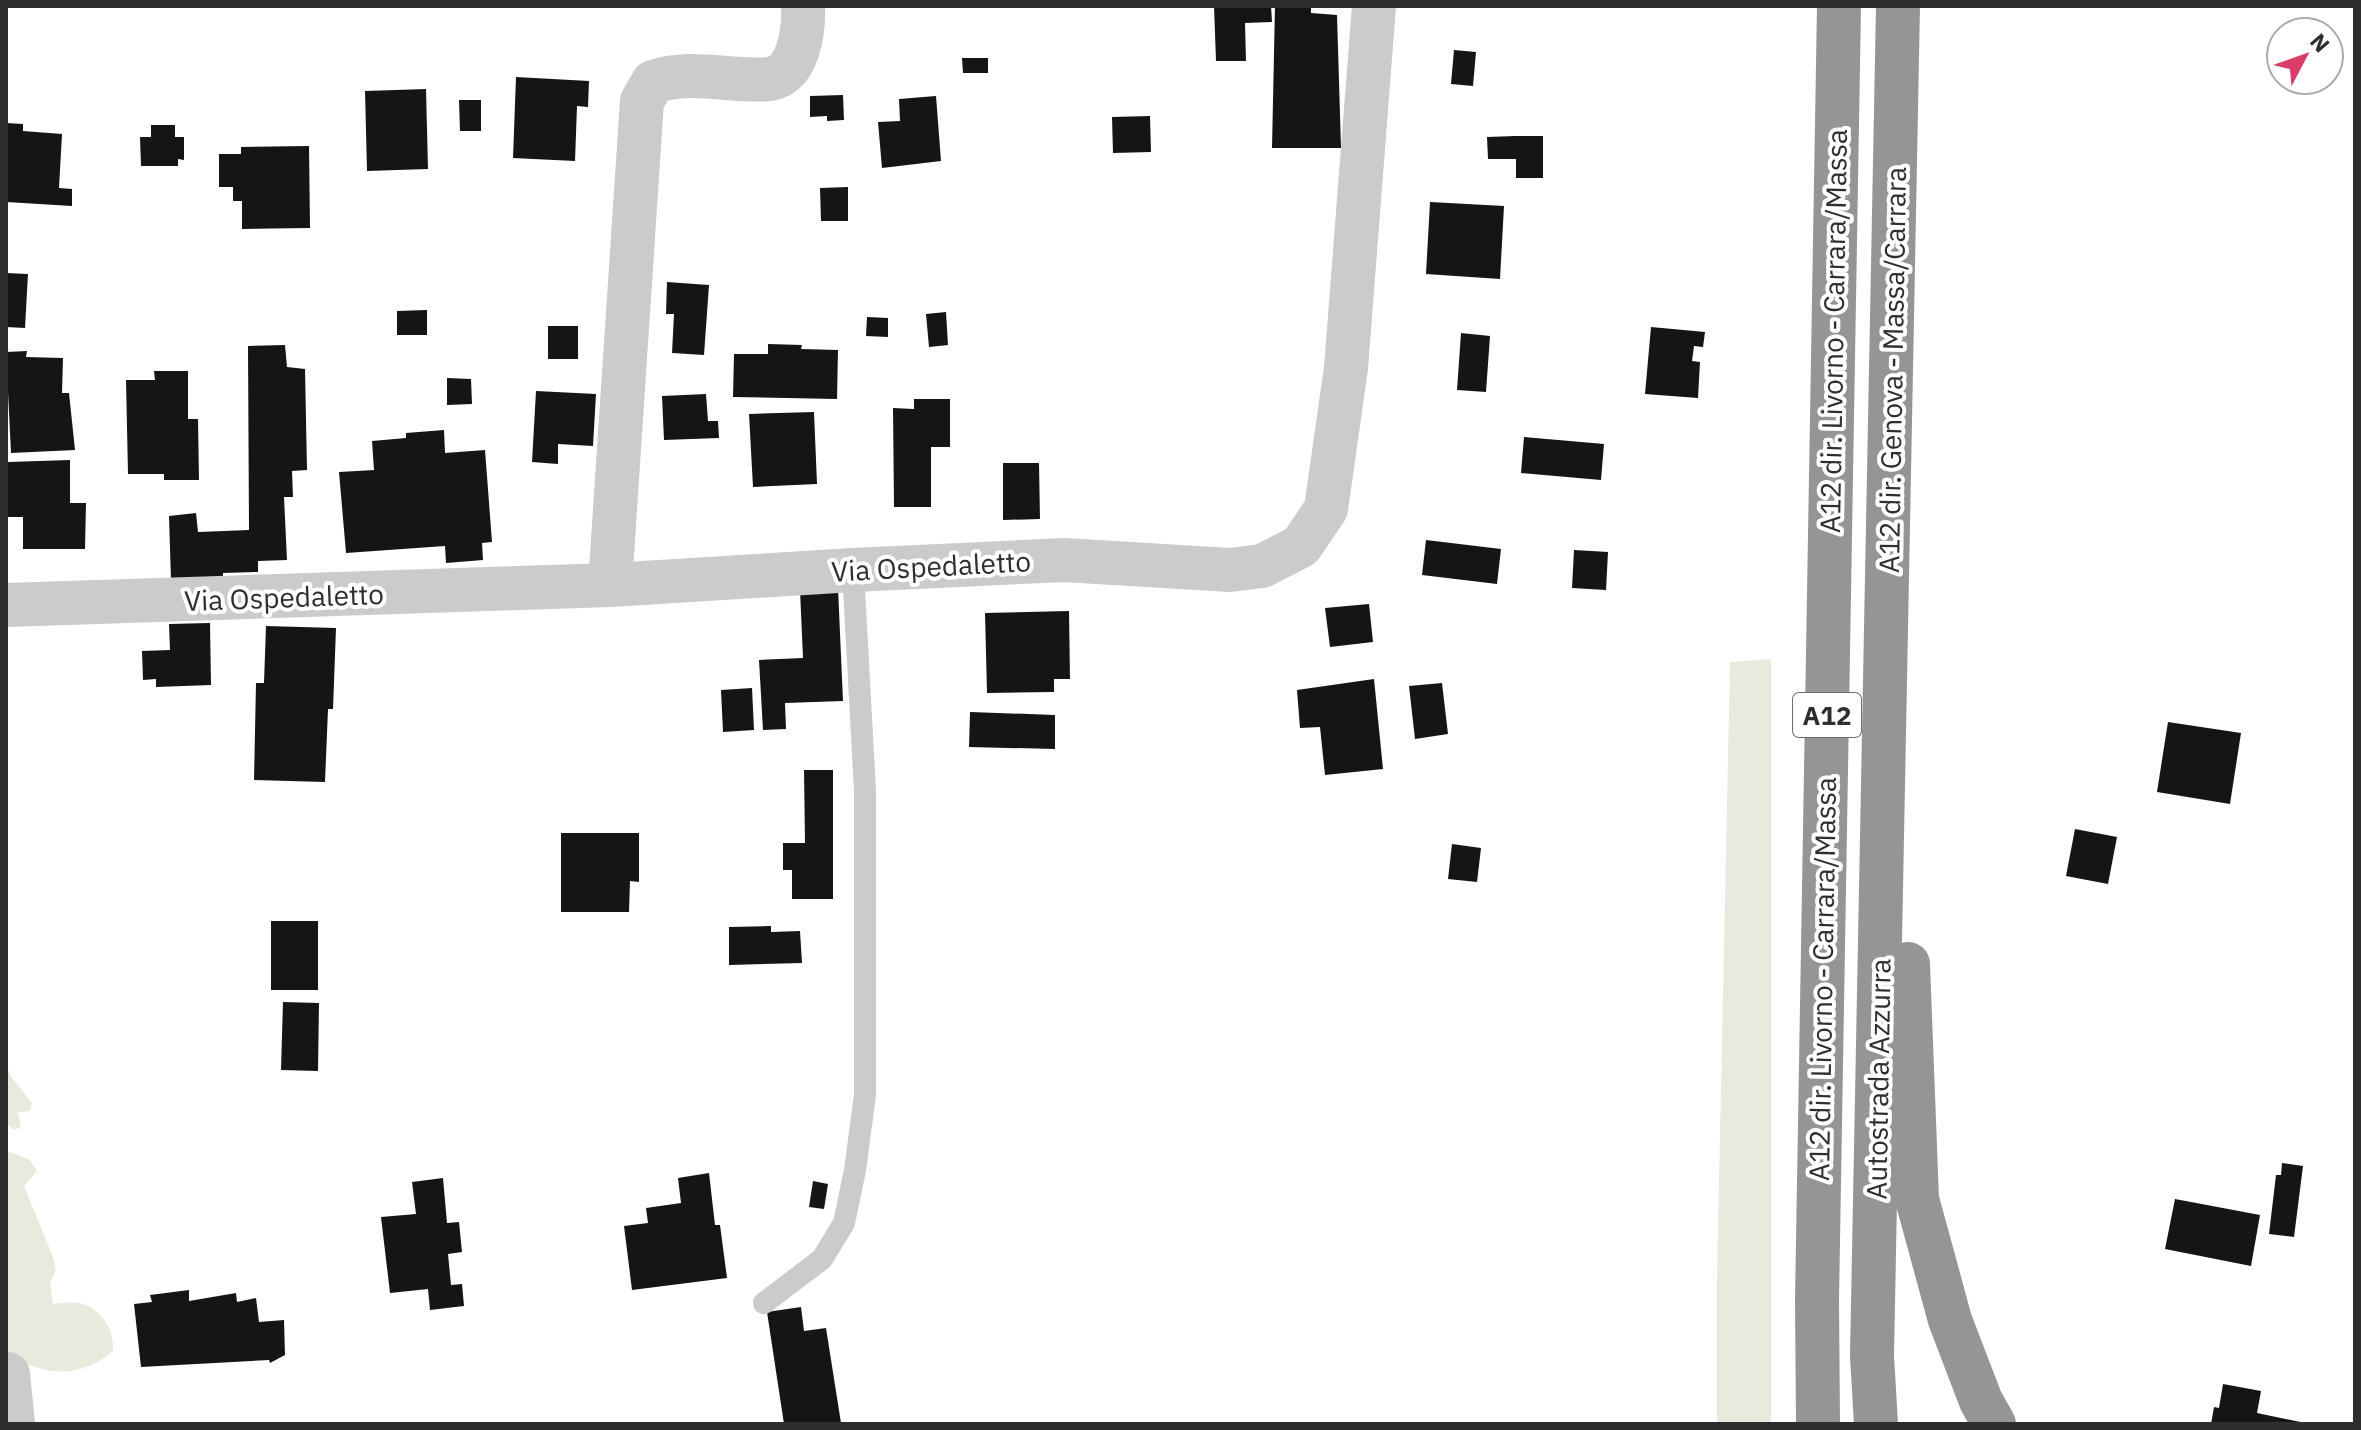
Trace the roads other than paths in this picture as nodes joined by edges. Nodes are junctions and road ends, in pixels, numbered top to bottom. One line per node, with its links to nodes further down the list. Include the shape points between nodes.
1 (803, 6): 6 (street, via 804,29 791,65 773,79 673,75 653,82 642,101)
2 (1374, 6): 5 (street, Via Ospedaletto, via 1346,368 1326,509 1301,546 1262,566 1230,570 1064,560)
3 (1839, 6): 12 (highway, A12 dir. Livorno - Carrara/Massa / A12)
4 (1898, 6): 8 (highway, A12 dir. Genova - Massa/Carrara / A12)
5 (853, 570): 6 (street, Via Ospedaletto); 9 (lane, via 865,791 865,1095 844,1223 822,1259)
6 (610, 585): 7 (street, Via Ospedaletto)
7 (6, 605)
8 (1886, 733): 13 (highway, Autostrada Azzurra / A12, via 1872,1356); 14 (highway, via 1907,920 1917,1199 1950,1320)
9 (764, 1303)
10 (8, 1374): 11 (street)
11 (13, 1424)
12 (1818, 1424)
13 (1876, 1424)
14 (1994, 1424)

